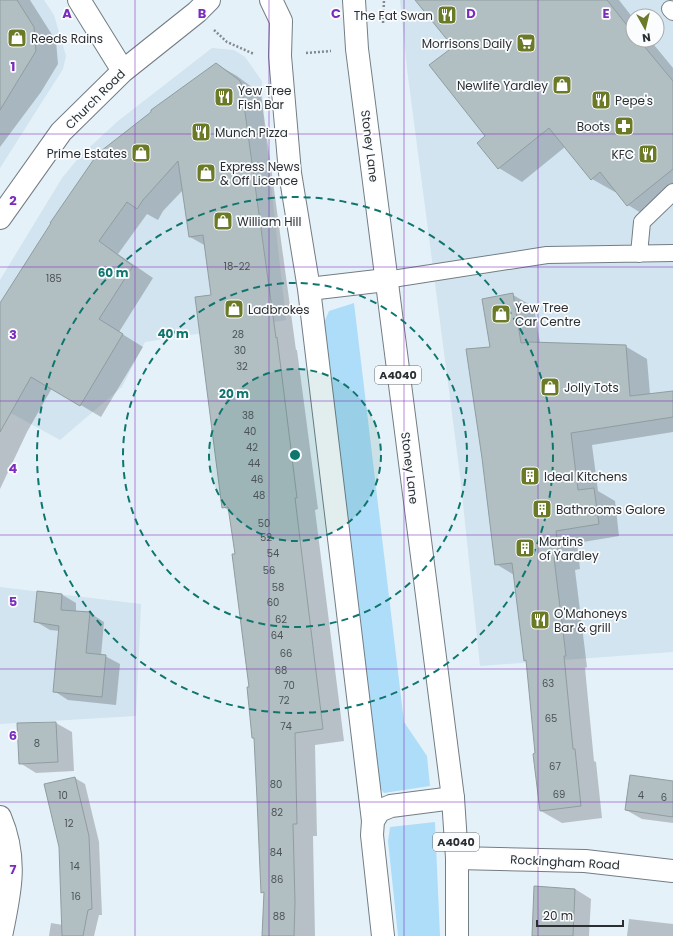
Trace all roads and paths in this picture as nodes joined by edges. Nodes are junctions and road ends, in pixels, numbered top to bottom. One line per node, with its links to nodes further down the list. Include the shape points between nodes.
1 (79, 0): 5 (street)
2 (209, 0): 5 (street, Church Road)
3 (271, 0): 11 (street, via 281,21 280,56 290,173)
4 (354, 0): 10 (street, Stoney Lane / A4040, via 358,56)
5 (123, 71): 7 (street, Church Road, via 62,132)
6 (673, 192): 9 (lane, via 642,222)
7 (0, 218)
8 (673, 253): 9 (lane)
9 (639, 254): 10 (lane, via 547,255)
10 (386, 280): 11 (street); 12 (street, Stoney Lane / A4040)
11 (309, 289): 14 (street)
12 (453, 798): 14 (street, via 391,806 379,811); 15 (street, Stoney Lane / A4040)
13 (0, 817): 17 (street, via 11,853 11,888)
14 (373, 821): 18 (street, via 372,835)
15 (457, 858): 16 (street, Rockingham Road, via 585,861); 19 (street, Stoney Lane / A4040)
16 (673, 871)
17 (1, 936)
18 (383, 936)
19 (457, 936)

